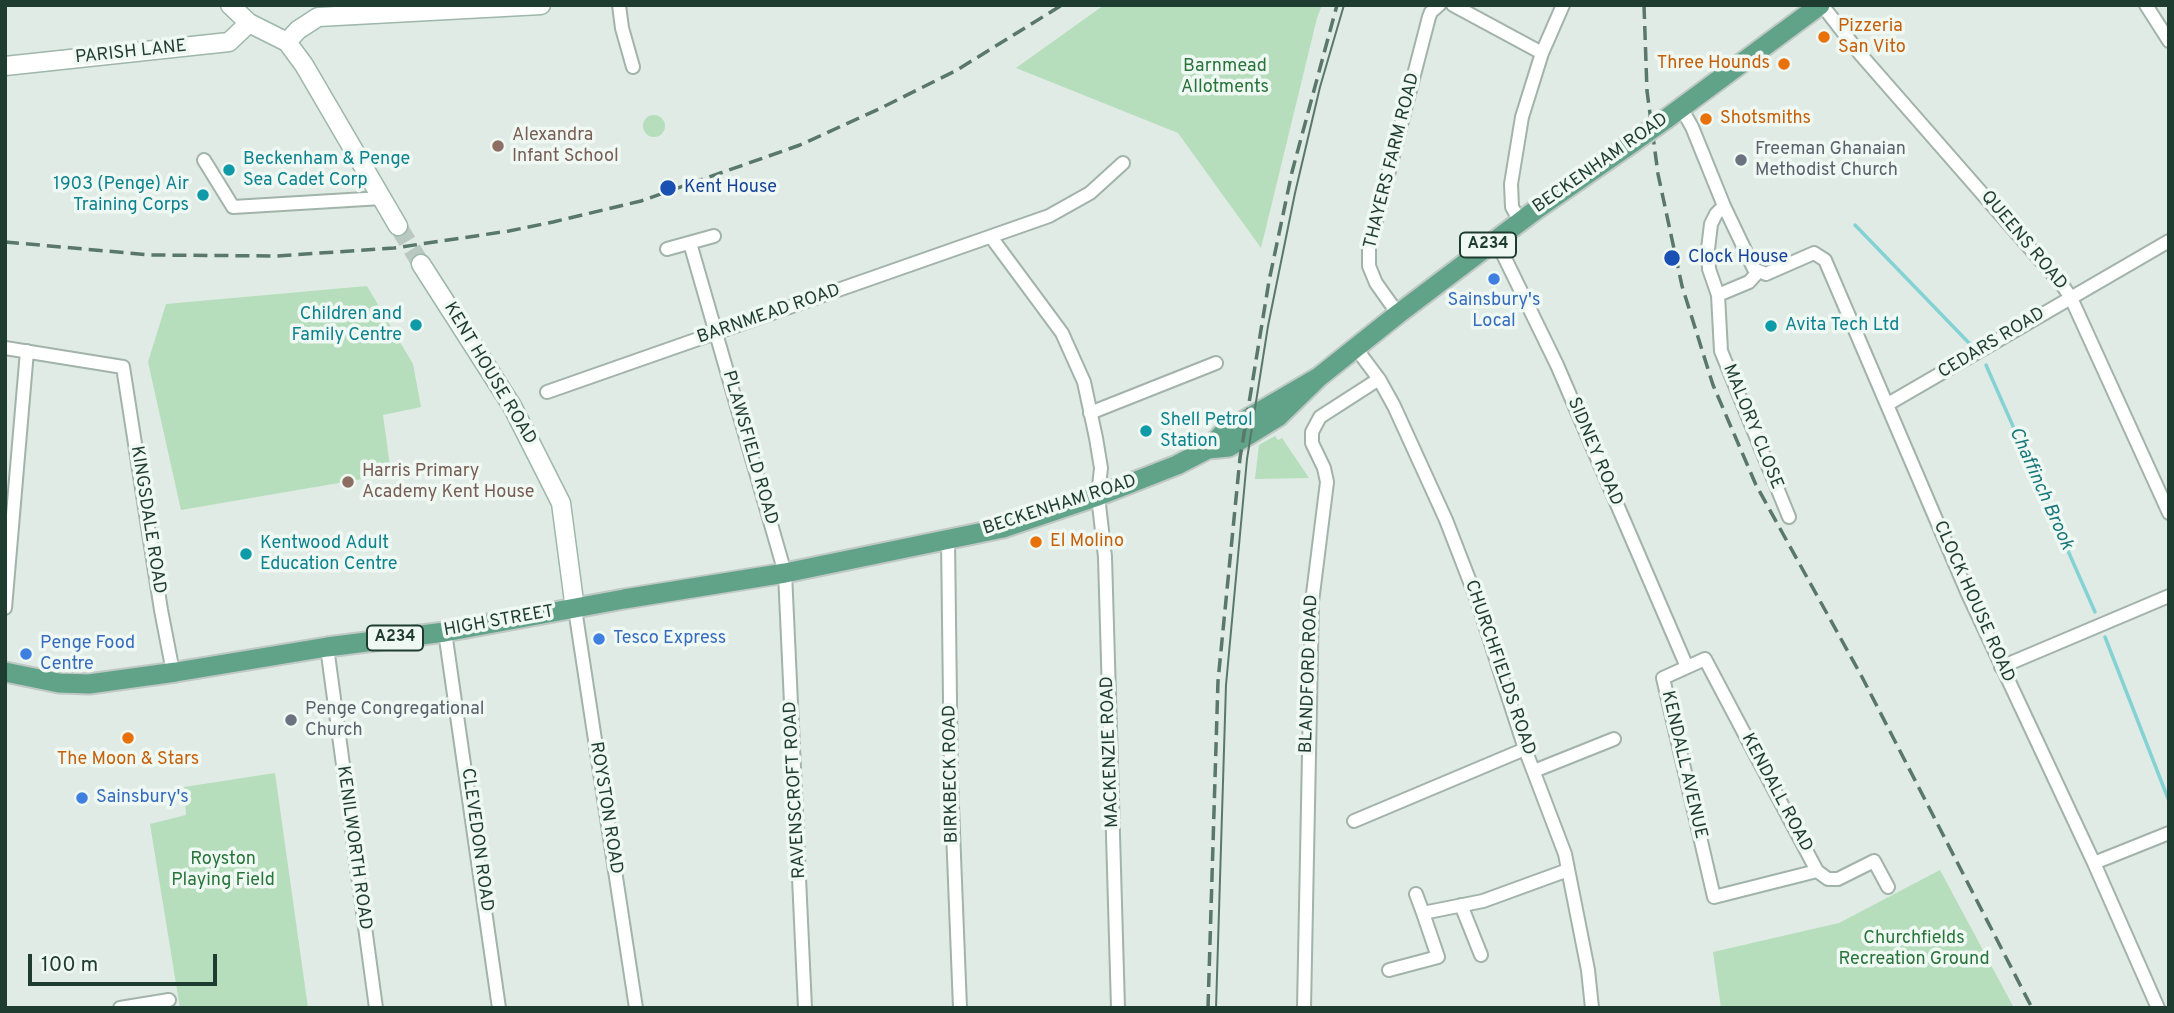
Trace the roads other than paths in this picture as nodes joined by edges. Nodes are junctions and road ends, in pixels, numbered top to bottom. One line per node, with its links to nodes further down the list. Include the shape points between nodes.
1 (230, 5): 10 (street)
2 (541, 5): 9 (street)
3 (619, 5): 15 (street)
4 (1439, 5): 33 (street, THAYERS FARM ROAD, via 1429,18 1369,248 1369,266)
5 (1453, 5): 13 (street)
6 (1563, 5): 13 (street)
7 (1821, 5): 16 (main road, BECKENHAM ROAD / A234); 32 (street, QUEENS ROAD)
8 (2146, 5): 11 (street)
9 (446, 8): 12 (street, via 318,17)
10 (249, 23): 12 (street); 14 (street, PARISH LANE, via 229,42)
11 (2169, 41)
12 (286, 42): 19 (street)
13 (1542, 52): 21 (street, via 1515,155 1511,200)
14 (5, 66)
15 (633, 67)
16 (1673, 113): 20 (street, via 1692,127); 21 (main road, BECKENHAM ROAD / A234, bridge)
17 (204, 160): 19 (street, via 233,206)
18 (1123, 163): 24 (street, BARNMEAD ROAD, via 1090,193 1049,216)
19 (382, 198): 22 (street)
20 (1724, 206): 30 (street); 31 (street, via 1711,224 1708,249)
21 (1520, 221): 25 (main road, BECKENHAM ROAD / A234)
22 (398, 226)
23 (714, 236): 27 (street)
24 (992, 237): 34 (street, BARNMEAD ROAD); 42 (street, via 1062,332 1083,382)
25 (1496, 240): 33 (main road, BECKENHAM ROAD / A234); 54 (street, SIDNEY ROAD, via 1557,365)
26 (2169, 241): 32 (street, CEDARS ROAD)
27 (690, 243): 28 (street); 34 (street, PLAWSFIELD ROAD)
28 (667, 249)
29 (421, 264): 50 (street, KENT HOUSE ROAD, via 512,406 561,503)
30 (1758, 272): 31 (street, CLOCK HOUSE ROAD, via 1749,282); 41 (street, CLOCK HOUSE ROAD, via 1766,274 1814,253 1822,257)
31 (1718, 295): 45 (street, MALORY CLOSE, via 1721,351)
32 (2071, 298): 41 (street, CEDARS ROAD); 44 (street, QUEENS ROAD)
33 (1398, 314): 35 (main road, BECKENHAM ROAD / A234)
34 (715, 334): 40 (street, BARNMEAD ROAD); 47 (street, PLAWSFIELD ROAD)
35 (1355, 347): 39 (street, CHURCHFIELDS ROAD); 43 (main road, BECKENHAM ROAD / A234, via 1278,417 1229,446 1208,449)
36 (5, 348): 37 (street)
37 (27, 351): 49 (street); 57 (street, KINGSDALE ROAD, via 122,367)
38 (1216, 363): 42 (street)
39 (1379, 379): 59 (street, CHURCHFIELDS ROAD, via 1459,551); 82 (street, BLANDFORD ROAD, via 1320,417 1312,432 1327,482 1312,601)
40 (547, 393)
41 (1888, 404): 55 (street, CLOCK HOUSE ROAD)
42 (1090, 413): 43 (street, via 1101,468)
43 (1098, 496): 46 (main road, BECKENHAM ROAD / A234, via 1003,528); 81 (street, MACKENZIE ROAD, via 1105,557)
44 (2169, 513)
45 (1788, 517)
46 (948, 540): 47 (main road, BECKENHAM ROAD / A234); 80 (street, BIRKBECK ROAD)
47 (785, 573): 50 (main road, HIGH STREET / A234); 79 (street, RAVENSCROFT ROAD)
48 (2169, 596): 55 (street)
49 (5, 608)
50 (575, 608): 51 (main road, HIGH STREET / A234); 78 (street, ROYSTON ROAD)
51 (445, 632): 52 (main road, HIGH STREET / A234); 77 (street, CLEVEDON ROAD)
52 (327, 647): 57 (main road, HIGH STREET / A234); 76 (street, KENILWORTH ROAD)
53 (1705, 659): 54 (street, KENDALL AVENUE); 65 (street, KENDALL ROAD)
54 (1687, 667): 68 (street, KENDALL AVENUE, via 1663,678)
55 (2001, 667): 63 (street, CLOCK HOUSE ROAD)
56 (5, 672): 57 (main road, HIGH STREET / A234, via 89,684)
57 (173, 672)
58 (1614, 739): 60 (street)
59 (1525, 749): 60 (street, CHURCHFIELDS ROAD); 61 (street)
60 (1534, 771): 64 (street, CHURCHFIELDS ROAD)
61 (1354, 821)
62 (2168, 833): 63 (street)
63 (2094, 863): 74 (street, CLOCK HOUSE ROAD)
64 (1569, 870): 69 (street); 83 (street, CHURCHFIELDS ROAD)
65 (1816, 871): 66 (street, via 1838,879 1874,861); 68 (street, KENDALL ROAD)
66 (1888, 887)
67 (1416, 894): 70 (street)
68 (1714, 897)
69 (1461, 905): 70 (street); 71 (street)
70 (1423, 913): 72 (street, via 1438,957)
71 (1480, 955)
72 (1389, 970)
73 (169, 1000): 75 (street)
74 (2161, 1006)
75 (120, 1008)
76 (376, 1008)
77 (499, 1008)
78 (636, 1008)
79 (805, 1008)
80 (960, 1008)
81 (1118, 1008)
82 (1304, 1008)
83 (1592, 1008)

